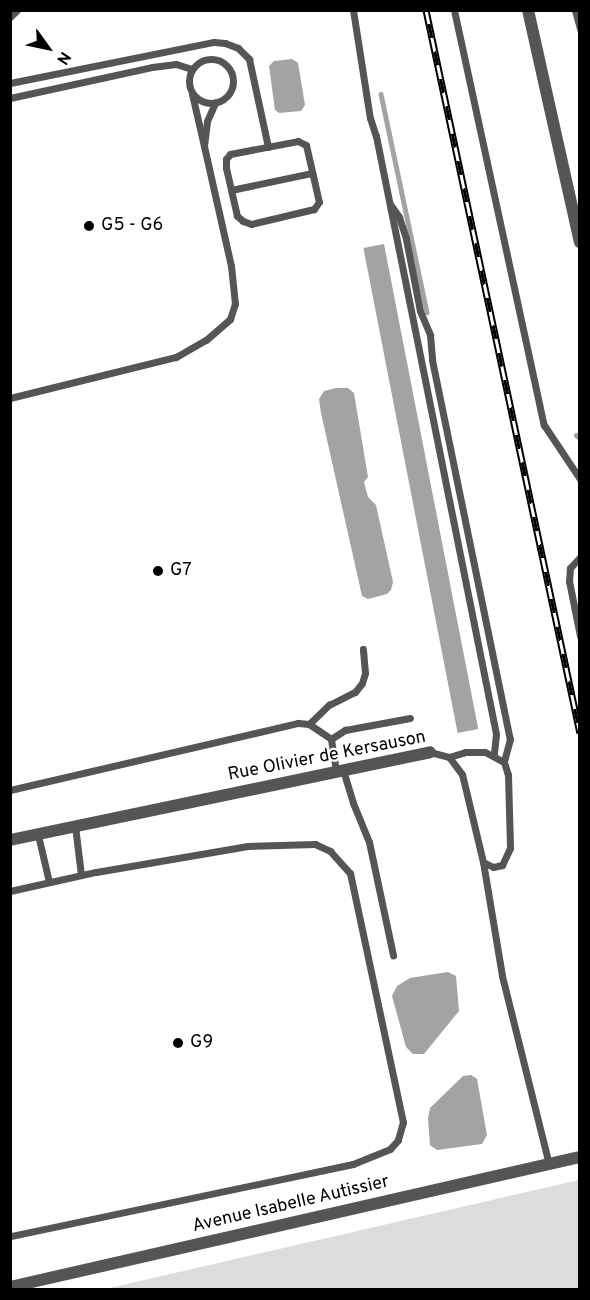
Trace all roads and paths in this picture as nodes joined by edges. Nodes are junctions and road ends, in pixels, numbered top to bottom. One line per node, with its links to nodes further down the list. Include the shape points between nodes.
1 (17, 10): 6 (lane)
2 (353, 10): 17 (lane)
3 (454, 10): 20 (lane, via 544,425)
4 (528, 10): 18 (street)
5 (575, 10): 7 (lane)
6 (10, 16)
7 (579, 29)
8 (191, 69): 10 (lane, via 188,81); 11 (lane, via 176,64 152,67); 12 (lane, via 201,60 213,58 229,68 233,86 226,97)
9 (10, 83): 14 (lane, via 225,43 238,48 249,59)
10 (192, 93): 12 (lane, via 202,102); 13 (lane)
11 (10, 98)
12 (215, 103): 13 (lane, via 207,120)
13 (204, 146): 19 (lane, via 231,266 235,304 230,319 207,340 176,357)
14 (268, 147): 15 (lane, via 298,141 306,145); 16 (lane, via 230,154 226,159)
15 (312, 173): 16 (lane); 16 (lane, via 319,202 314,209 251,224 237,216)
16 (231, 190)
17 (387, 199): 28 (lane, via 496,734); 30 (lane, via 399,217 420,311 430,335 510,739)
18 (579, 242)
19 (10, 398)
20 (579, 479)
21 (579, 557): 22 (lane, via 570,568 569,581)
22 (579, 636)
23 (363, 649): 25 (lane, via 362,683)
24 (410, 718): 26 (lane, via 345,730)
25 (309, 724): 26 (lane); 32 (lane, via 298,723)
26 (331, 740): 31 (lane)
27 (430, 752): 29 (lane, Rue Olivier de Kersauson); 31 (street, Rue Olivier de Kersauson)
28 (494, 754): 29 (lane, via 465,752); 30 (lane)
29 (449, 758): 36 (lane, Rue Olivier de Kersauson, via 462,774)
30 (504, 762): 36 (lane, via 508,775 510,848 502,865 494,867)
31 (339, 771): 33 (street, Rue Olivier de Kersauson); 40 (lane, via 369,842)
32 (10, 790)
33 (75, 826): 34 (street, Rue Olivier de Kersauson); 37 (lane)
34 (38, 835): 35 (street, Rue Olivier de Kersauson); 38 (lane)
35 (10, 840)
36 (483, 862): 42 (lane, Rue Olivier de Kersauson, via 502,976)
37 (81, 875): 38 (lane); 43 (lane, via 248,846 315,844 330,850 350,873 402,1130 390,1149 353,1164)
38 (49, 882): 39 (lane)
39 (10, 891)
40 (393, 955)
41 (579, 1157): 42 (street, Avenue Isabelle Autissier)
42 (549, 1164): 44 (street, Avenue Isabelle Autissier)
43 (10, 1236)
44 (10, 1287)

